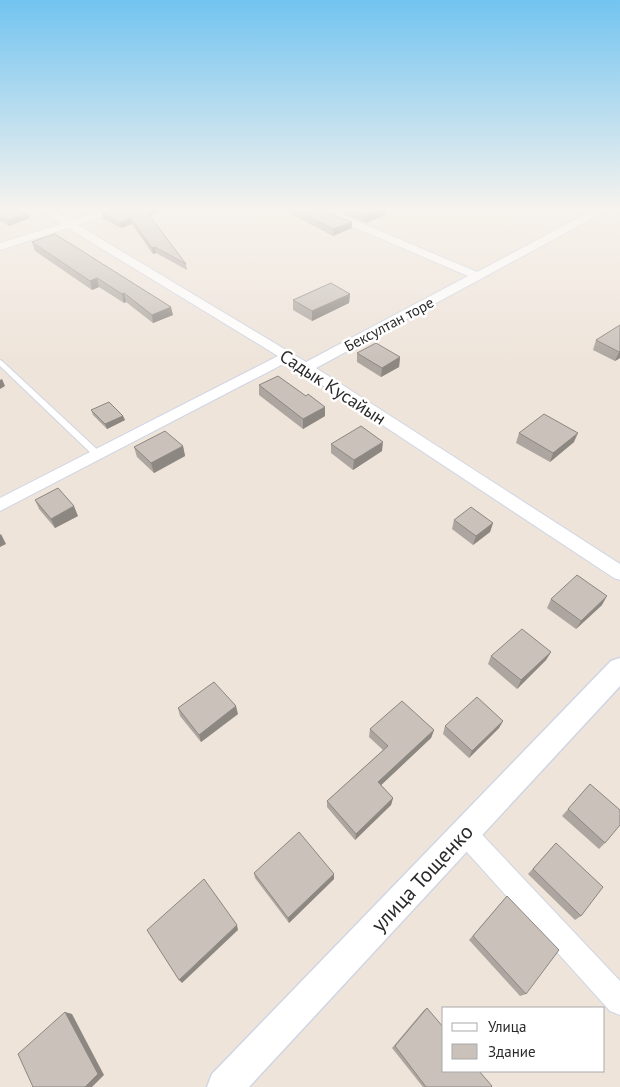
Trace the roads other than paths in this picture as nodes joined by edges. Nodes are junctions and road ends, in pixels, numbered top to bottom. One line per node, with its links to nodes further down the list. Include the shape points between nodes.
1 (125, 259): 5 (street, Садык Кусайын)
2 (437, 259): 4 (street)
3 (509, 259): 4 (street, Бексултан торе)
4 (477, 276): 7 (street, Бексултан торе)
5 (286, 357): 7 (street, Садык Кусайын); 8 (street)
6 (0, 362): 8 (lane)
7 (306, 368): 10 (street, Садык Кусайын)
8 (98, 454): 9 (street)
9 (0, 505)
10 (620, 573)
11 (620, 669): 12 (street, улица Тощенко)
12 (465, 833): 13 (street); 14 (street, улица Тощенко)
13 (620, 1001)
14 (225, 1087)

